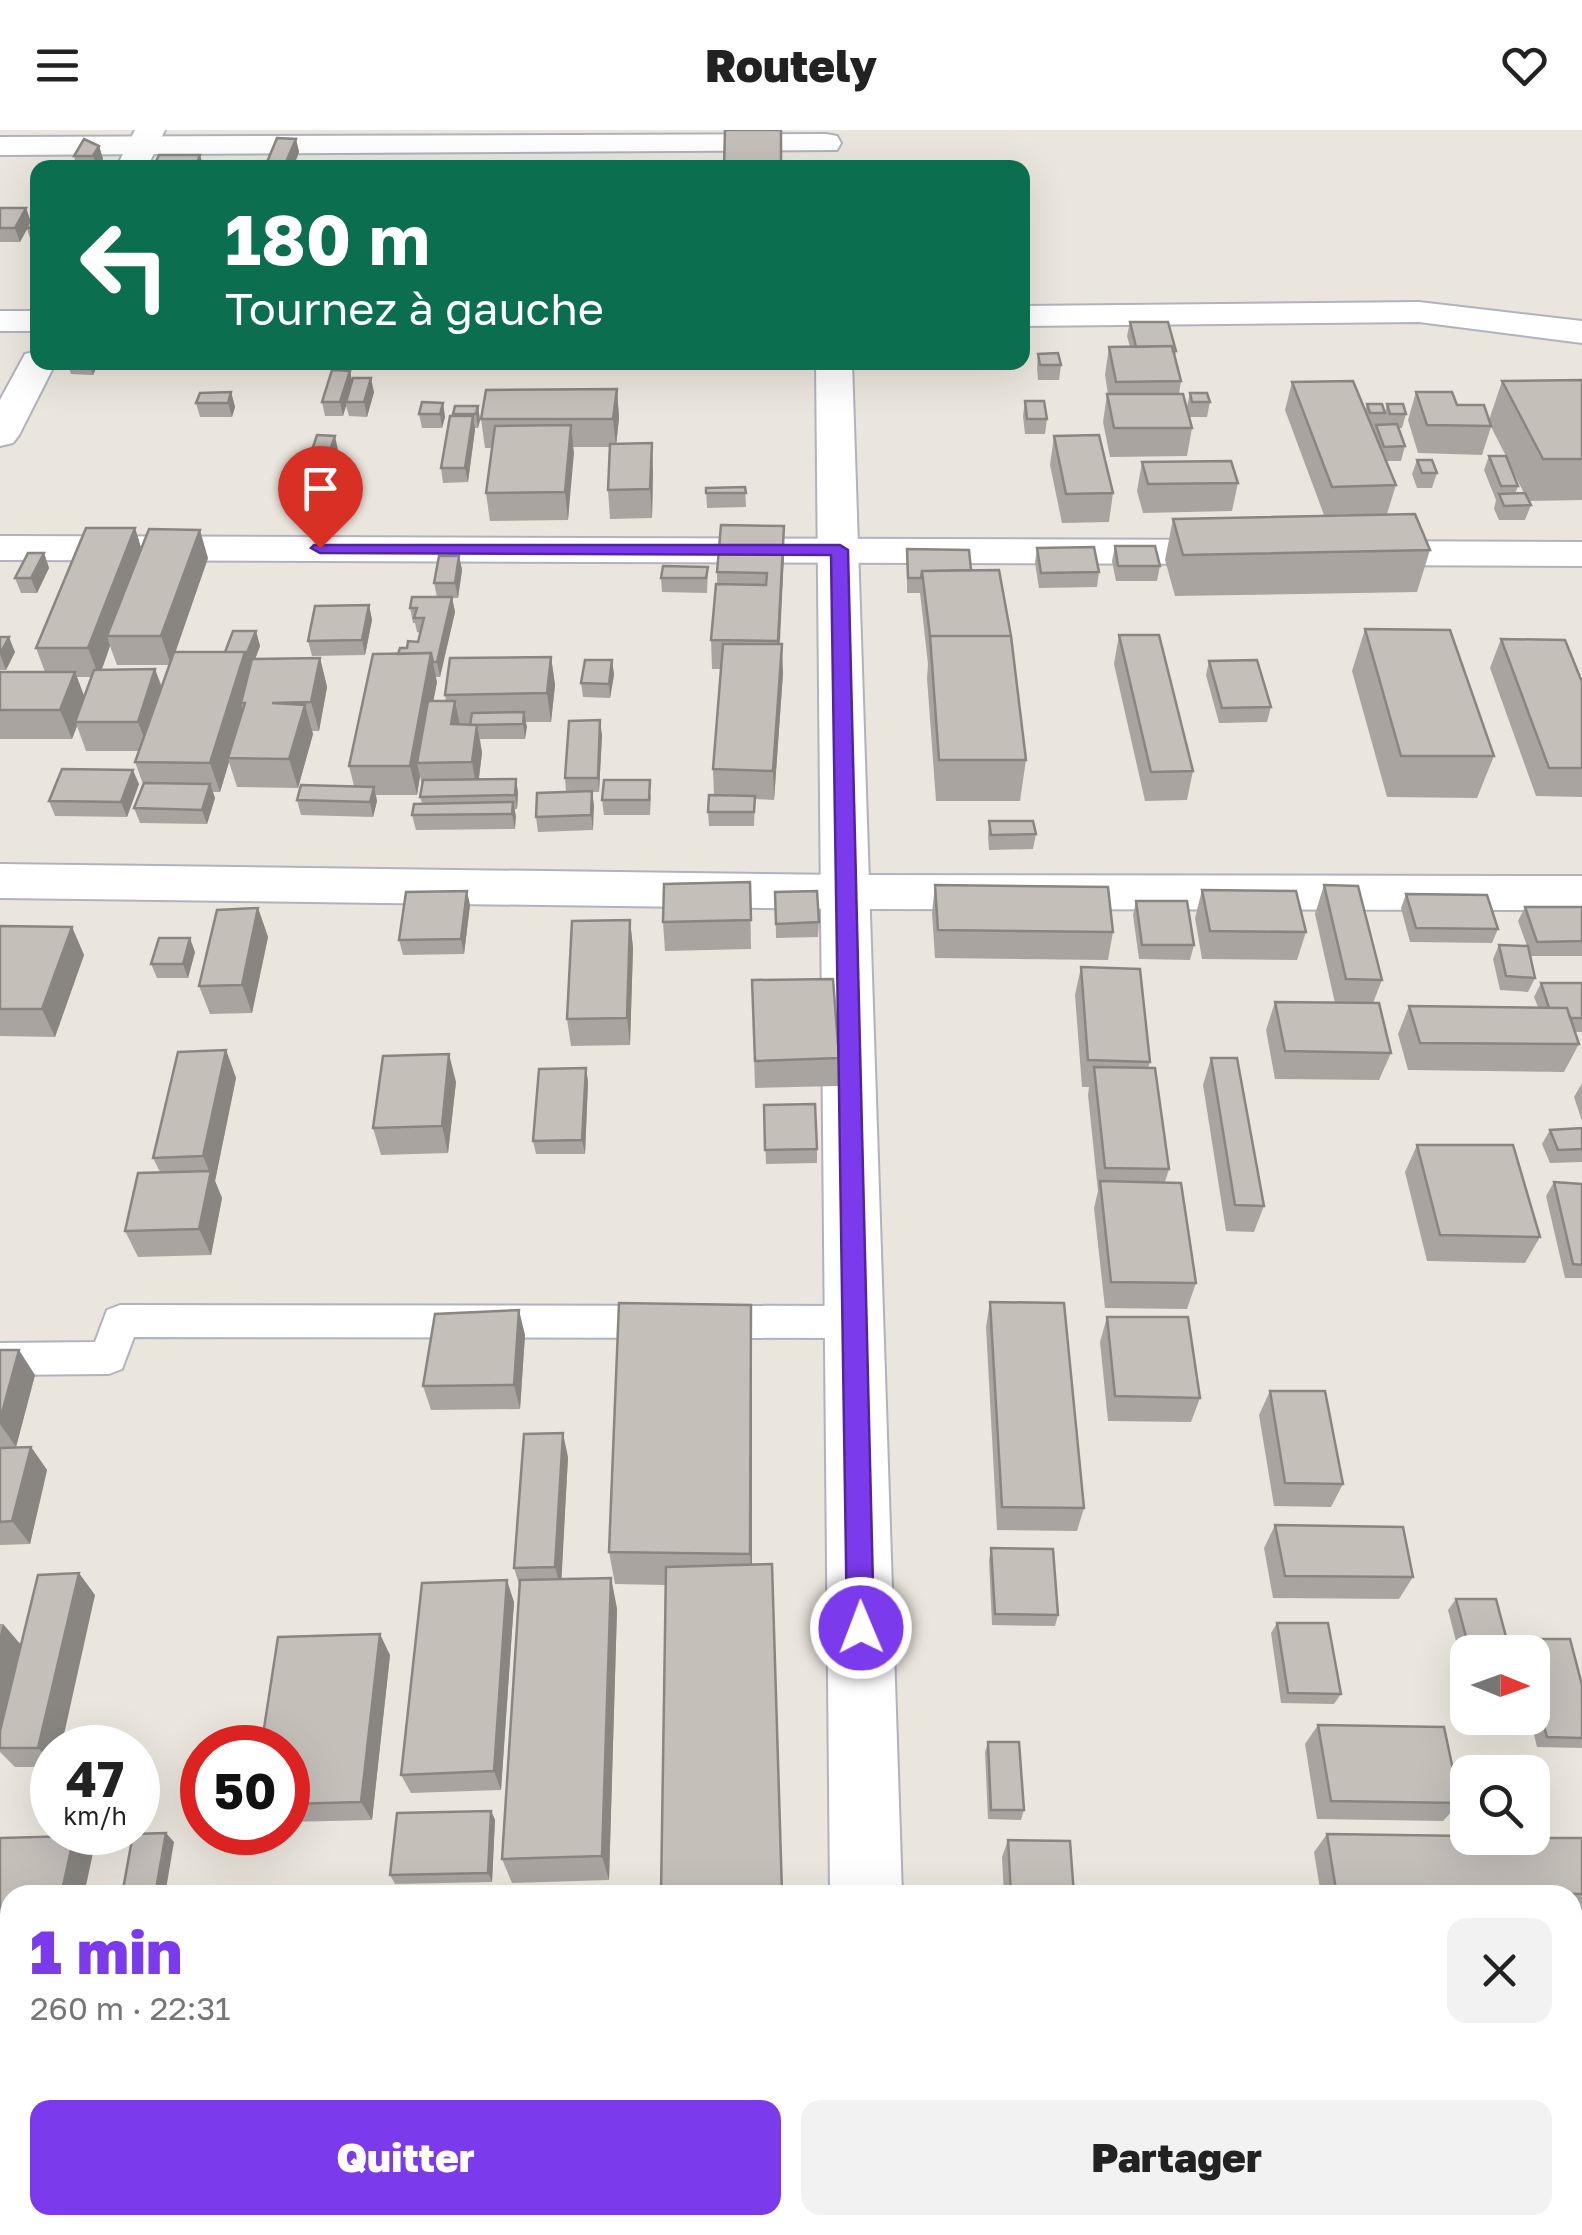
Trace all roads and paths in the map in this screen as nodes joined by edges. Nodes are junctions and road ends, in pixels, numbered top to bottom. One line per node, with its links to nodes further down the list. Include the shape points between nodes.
1 (0, 146): 3 (street)
2 (828, 147): 3 (street)
3 (141, 148)
4 (1030, 316): 7 (street, via 1419,312)
5 (0, 321): 6 (street)
6 (30, 321)
7 (1582, 332)
8 (34, 370): 10 (street)
9 (834, 370): 12 (street)
10 (0, 435)
11 (0, 548): 12 (street)
12 (840, 550): 13 (street); 15 (street)
13 (1582, 554)
14 (0, 881): 15 (street)
15 (845, 892): 16 (street); 17 (street)
16 (1582, 893)
17 (854, 1322): 18 (lane, via 120,1321 109,1358); 19 (street)
18 (0, 1359)
19 (866, 1885)

